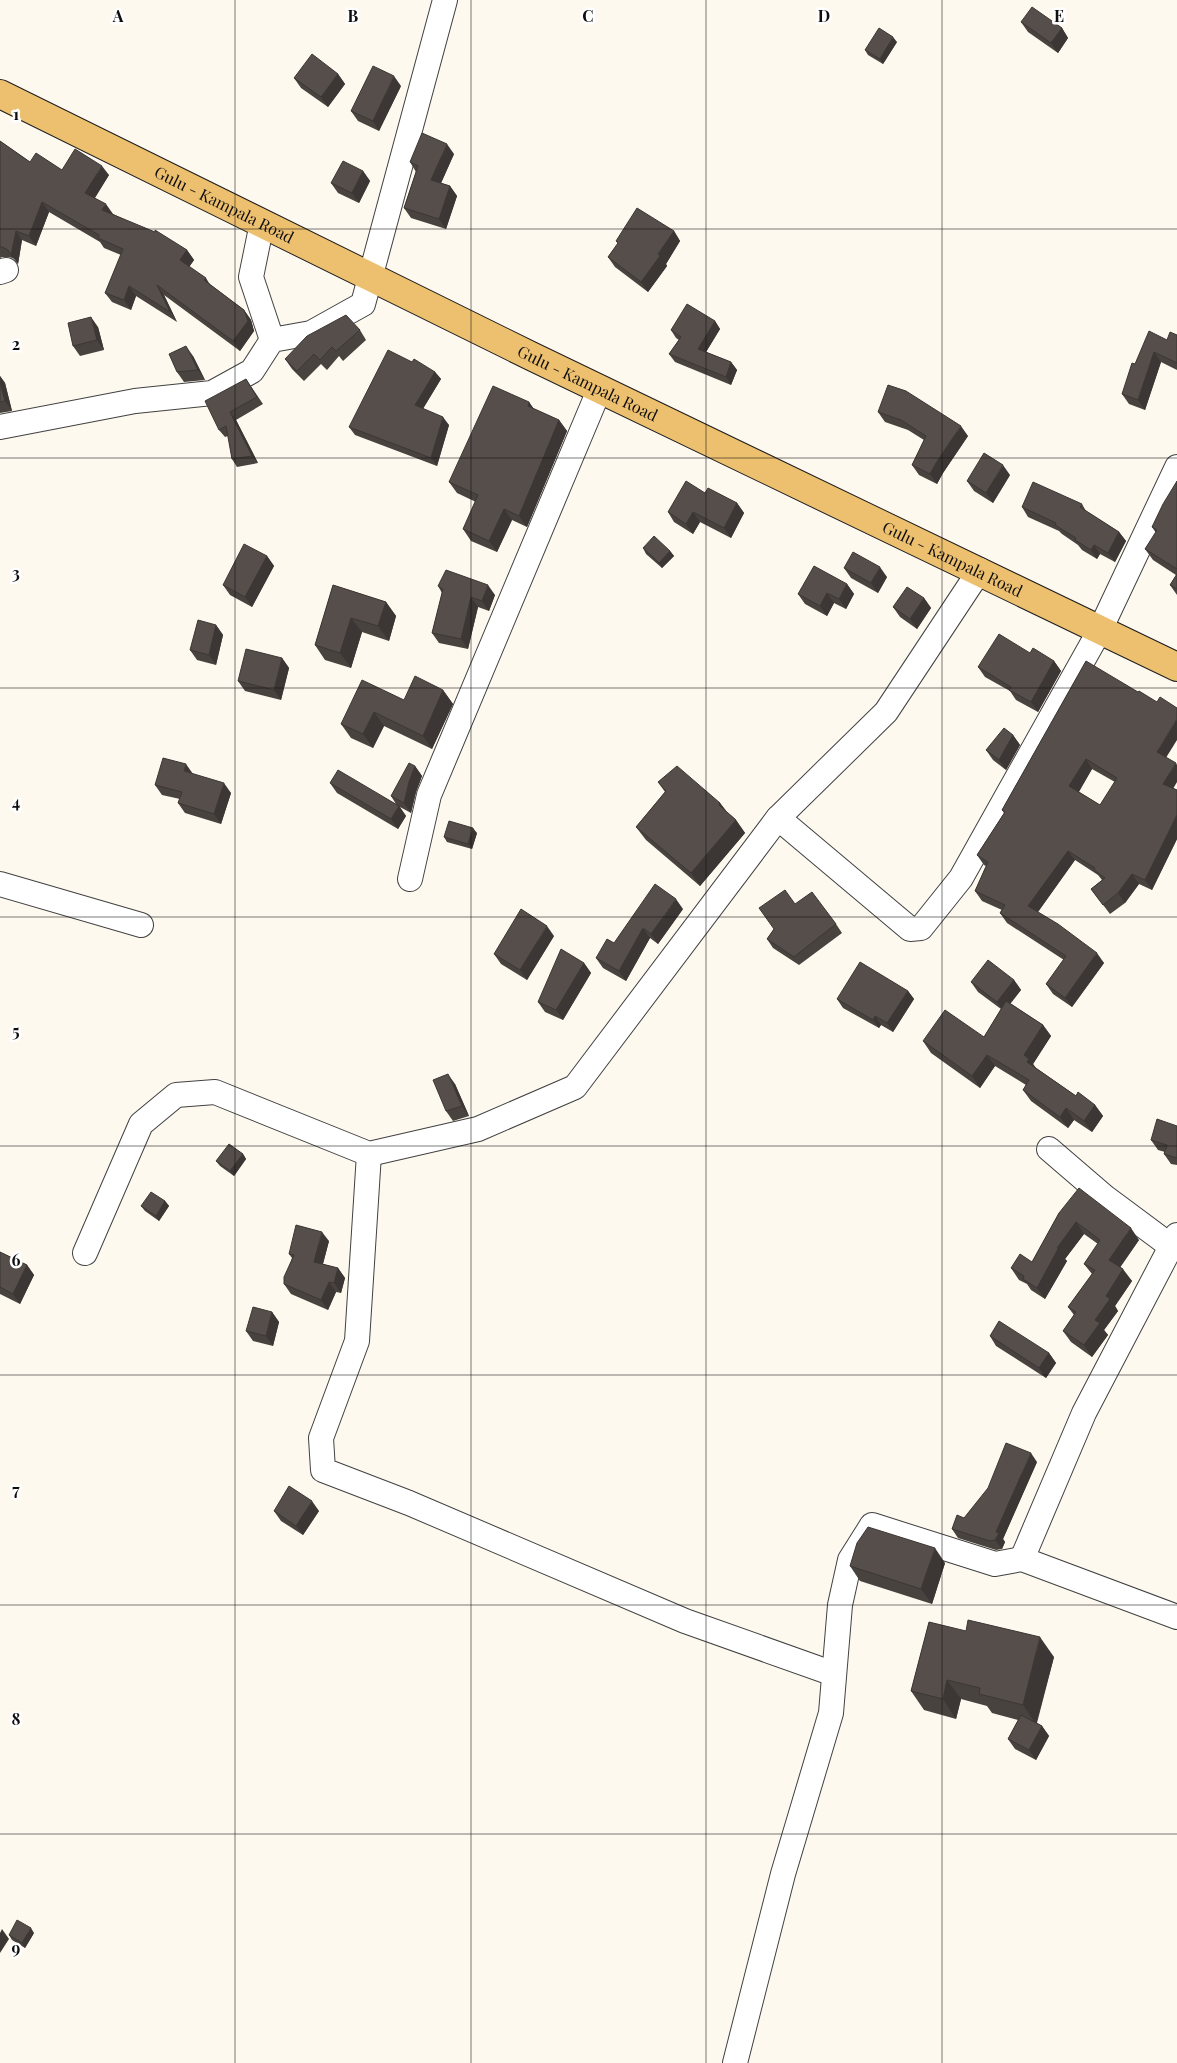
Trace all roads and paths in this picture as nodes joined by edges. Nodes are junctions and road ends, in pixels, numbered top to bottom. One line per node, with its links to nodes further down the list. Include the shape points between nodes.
1 (445, 0): 4 (street)
2 (0, 94): 3 (main road, Gulu - Kampala Road)
3 (262, 223): 4 (main road, Gulu - Kampala Road); 5 (street, via 251,277)
4 (371, 277): 5 (street, via 363,304 311,333); 6 (main road, Gulu - Kampala Road)
5 (272, 340): 7 (street, via 252,371 212,393 135,401)
6 (600, 388): 9 (main road, Gulu - Kampala Road); 13 (street, via 429,795)
7 (0, 427)
8 (1177, 466): 10 (street)
9 (980, 570): 10 (main road, Gulu - Kampala Road); 12 (street, via 886,712)
10 (1100, 628): 11 (main road, Gulu - Kampala Road); 12 (street, via 961,878 921,928 910,929)
11 (1177, 667)
12 (778, 818): 17 (street, via 575,1087 478,1129)
13 (410, 879)
14 (0, 884): 15 (street)
15 (141, 925)
16 (1049, 1149): 18 (street, via 1106,1198)
17 (369, 1154): 19 (street, via 215,1092 176,1095 141,1124); 22 (street, via 357,1341 321,1438 324,1470 685,1621)
18 (1174, 1241): 20 (street, via 1084,1413)
19 (85, 1252)
20 (1022, 1559): 21 (street); 22 (street, via 996,1564 872,1524 850,1560 840,1605)
21 (1177, 1617)
22 (834, 1674): 23 (street, via 831,1713 783,1874)
23 (735, 2063)

